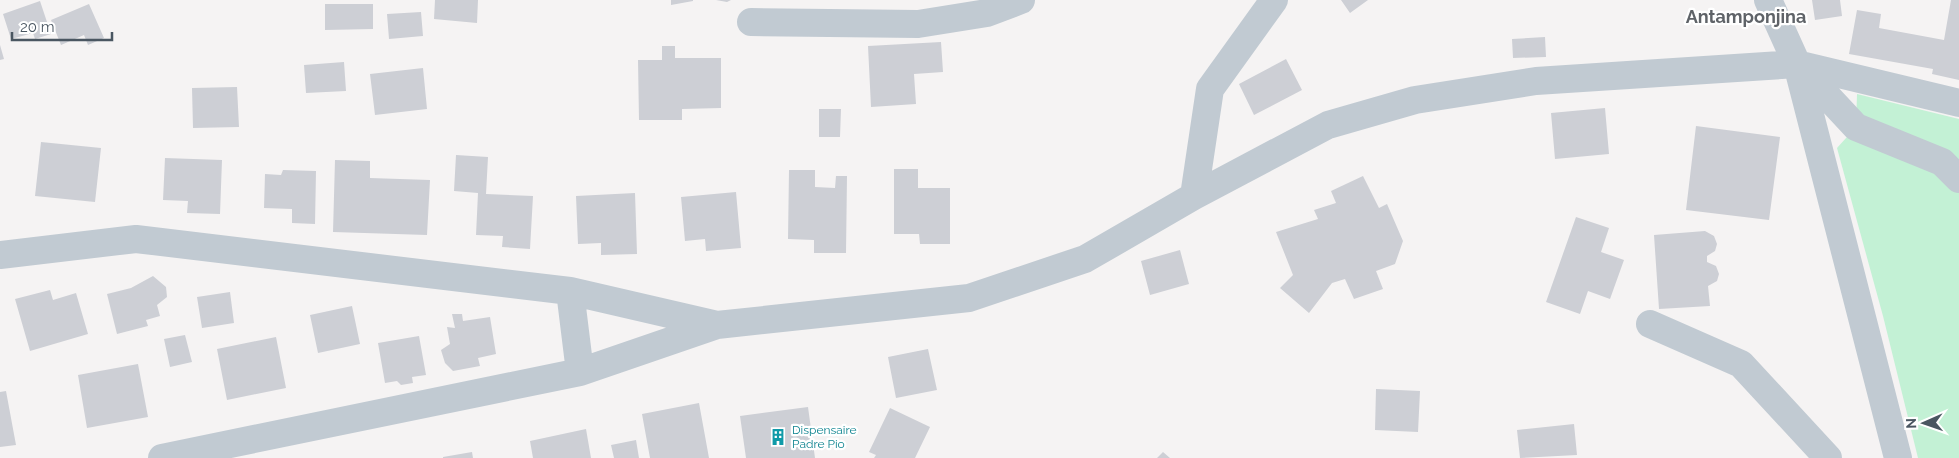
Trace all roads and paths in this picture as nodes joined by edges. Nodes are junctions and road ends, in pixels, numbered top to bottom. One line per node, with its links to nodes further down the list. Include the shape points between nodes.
1 (1021, 0): 4 (street, via 987,13 918,24)
2 (1274, 0): 8 (street, via 1210,89)
3 (1768, 0): 5 (street)
4 (751, 22)
5 (1797, 64): 6 (street); 7 (street, via 1856,127 1942,162); 8 (street, via 1536,82 1415,100 1328,125); 16 (street)
6 (1959, 103)
7 (1959, 178)
8 (1194, 196): 12 (street, via 1085,259 969,298)
9 (0, 254): 10 (street, via 136,239)
10 (570, 291): 12 (street); 13 (street)
11 (1650, 324): 15 (street, via 1741,364)
12 (717, 325): 13 (street)
13 (580, 372): 14 (street)
14 (162, 458)
15 (1828, 458)
16 (1898, 458)

